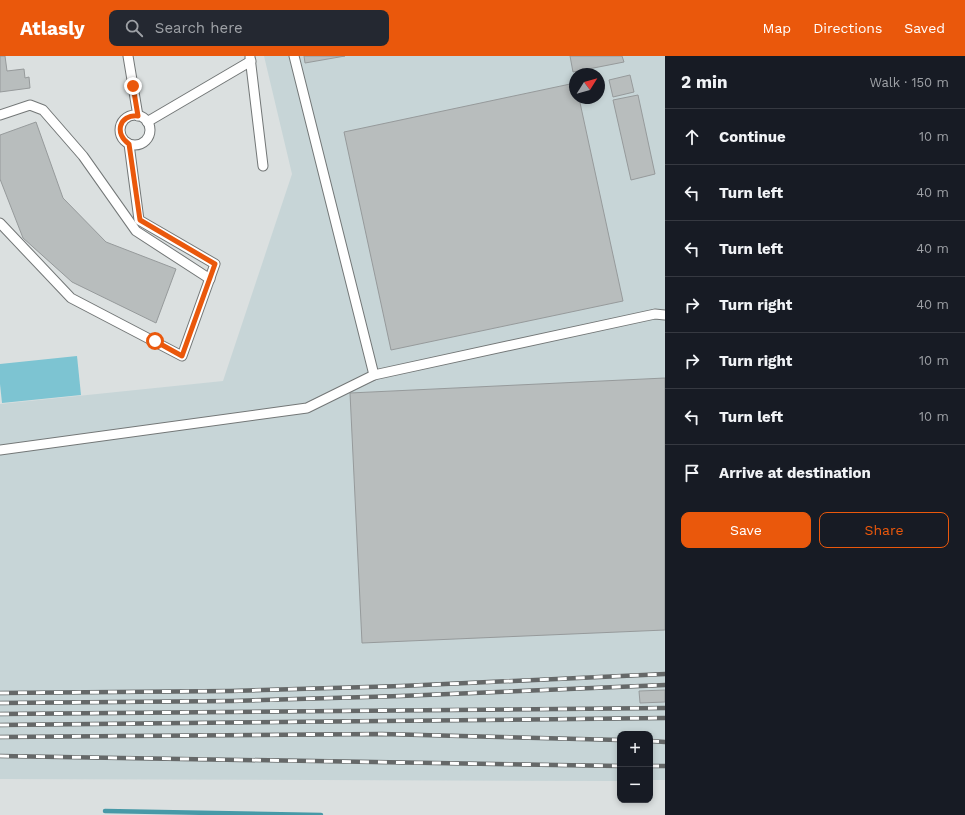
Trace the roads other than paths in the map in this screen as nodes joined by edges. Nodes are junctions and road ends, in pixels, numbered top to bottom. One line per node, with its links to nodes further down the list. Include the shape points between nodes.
1 (128, 56): 5 (lane)
2 (294, 56): 12 (lane)
3 (250, 59): 6 (lane); 8 (lane)
4 (0, 115): 10 (lane, via 30,106 43,110 83,156 136,232)
5 (138, 116): 6 (lane); 7 (lane, via 128,116 120,128 122,138)
6 (147, 122): 7 (lane, via 150,131 147,140 139,145)
7 (129, 144): 10 (lane, via 140,220 215,264)
8 (263, 166)
9 (0, 223): 10 (lane, via 71,298 182,356)
10 (210, 279)
11 (665, 315): 12 (lane, via 655,314)
12 (374, 375): 13 (lane, via 307,408)
13 (0, 450)

